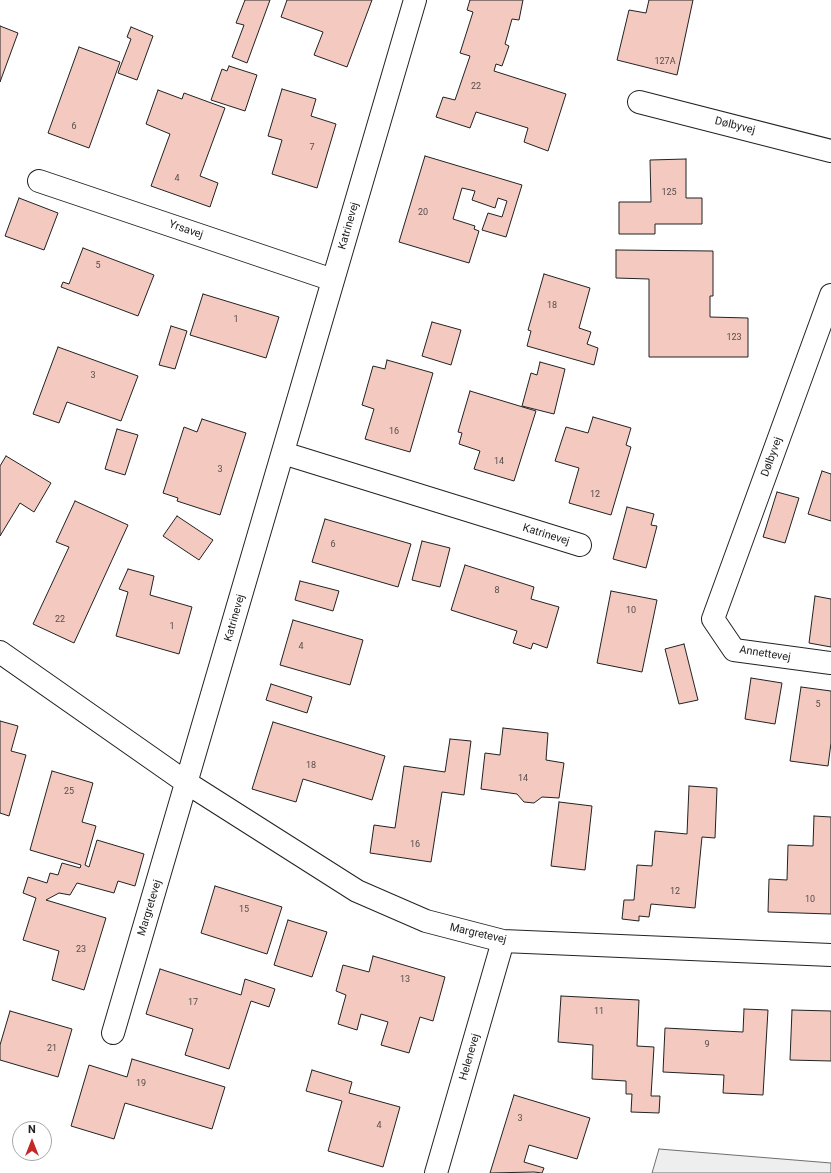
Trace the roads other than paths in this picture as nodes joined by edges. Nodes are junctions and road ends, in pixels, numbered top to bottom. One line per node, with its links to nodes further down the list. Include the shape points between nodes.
1 (415, 0): 5 (street, Katrinevej)
2 (639, 102): 3 (street, Dølbyvej)
3 (831, 151)
4 (39, 180): 5 (street, Yrsavej)
5 (333, 280): 7 (street, Katrinevej)
6 (831, 295): 9 (street, Dølbyvej)
7 (283, 453): 8 (street, Katrinevej); 12 (street, Katrinevej)
8 (580, 545)
9 (713, 619): 11 (street, Annettevej, via 734,650)
10 (0, 652): 12 (street, Margretevej)
11 (831, 663)
12 (187, 783): 13 (street, Margretevej, via 357,891 426,921); 15 (street, Margretevej)
13 (504, 941): 14 (street, Margretevej); 16 (street, Helenevej)
14 (831, 955)
15 (113, 1033)
16 (436, 1173)

